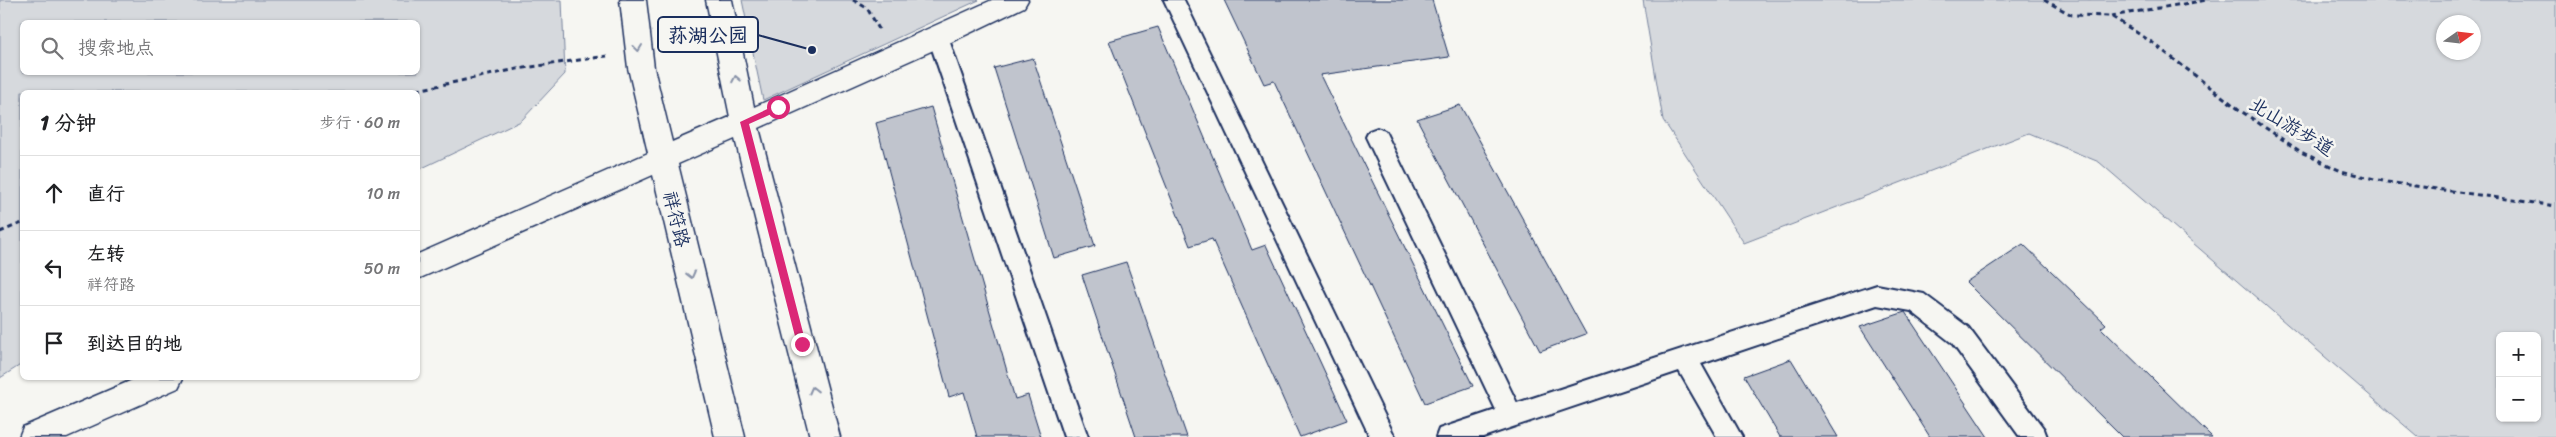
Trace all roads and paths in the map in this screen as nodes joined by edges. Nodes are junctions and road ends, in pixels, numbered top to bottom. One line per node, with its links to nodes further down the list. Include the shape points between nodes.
1 (632, 0): 10 (main road, 祥符路, one-way to 10)
2 (719, 0): 13 (main road, one-way to 2)
3 (853, 0): 11 (path, via 867,8)
4 (1015, 0): 9 (main road)
5 (1174, 0): 27 (lane)
6 (2044, 0): 8 (path, via 2072,16)
7 (2207, 0): 8 (path)
8 (2111, 16): 16 (path, 北山游步道, via 2301,152 2341,171 2387,182)
9 (938, 36): 11 (main road); 26 (lane)
10 (639, 51): 12 (path, via 517,69); 15 (main road, 祥符路)
11 (895, 56): 13 (main road)
12 (417, 90)
13 (744, 122): 15 (main road); 25 (main road, one-way to 13)
14 (1376, 137): 22 (lane)
15 (662, 158): 19 (main road); 24 (main road, 祥符路, one-way to 24)
16 (2556, 206)
17 (20, 224): 18 (path)
18 (0, 232)
19 (420, 266)
20 (1685, 359): 22 (lane); 29 (lane); 30 (lane, via 1877,295 1916,301 1960,335)
21 (163, 380): 23 (main road)
22 (1511, 416): 28 (lane)
23 (34, 437)
24 (730, 437)
25 (825, 437)
26 (1076, 437)
27 (1383, 437)
28 (1448, 437)
29 (1730, 437)
30 (2035, 437)

